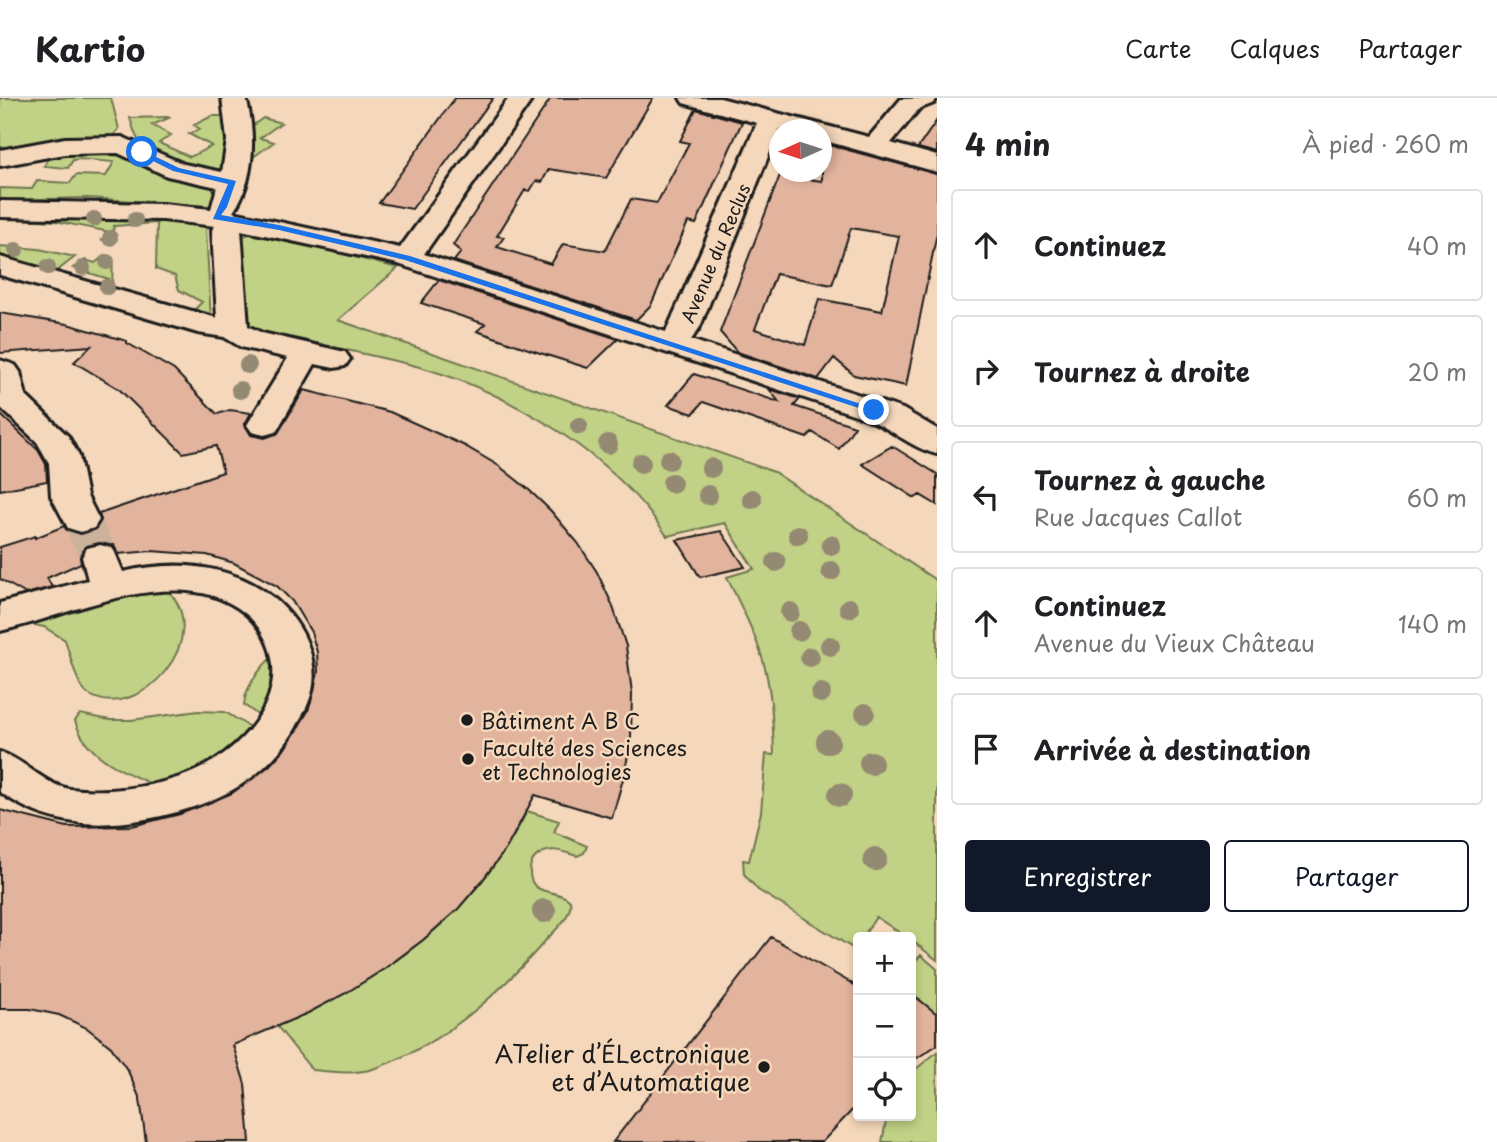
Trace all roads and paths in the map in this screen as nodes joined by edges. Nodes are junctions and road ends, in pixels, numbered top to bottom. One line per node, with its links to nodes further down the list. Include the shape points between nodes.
1 (234, 98): 11 (street, via 241,142)
2 (521, 98): 14 (street)
3 (692, 98): 6 (street)
4 (798, 98): 6 (street, Avenue du Reclus)
5 (925, 110): 8 (street, via 900,116)
6 (776, 117): 17 (street, Avenue du Reclus, via 685,327)
7 (832, 135): 8 (street)
8 (874, 147): 10 (street)
9 (0, 158): 11 (street, via 65,146 122,145 176,170)
10 (937, 164)
11 (233, 182): 13 (street, via 223,207)
12 (0, 209): 13 (street, via 108,209)
13 (225, 218): 14 (street); 16 (street)
14 (407, 258): 17 (street)
15 (0, 266): 16 (street, via 209,327)
16 (233, 328): 19 (street, via 252,340 320,356)
17 (672, 345): 20 (street)
18 (0, 370): 21 (street, via 11,400 51,436 64,460 69,496)
19 (264, 425)
20 (930, 431)
21 (81, 520)
22 (0, 617): 23 (street, via 104,573 196,580 229,588 261,606 283,633 296,666 286,711 273,732 239,766 210,783 127,805 69,806 44,799)
23 (0, 769)

